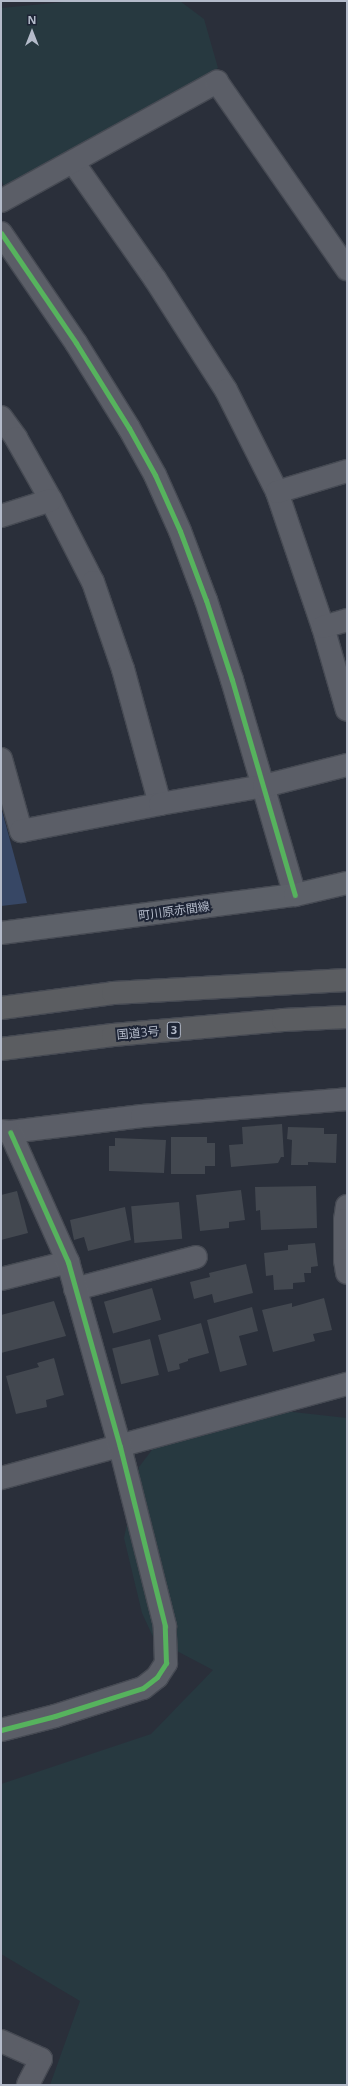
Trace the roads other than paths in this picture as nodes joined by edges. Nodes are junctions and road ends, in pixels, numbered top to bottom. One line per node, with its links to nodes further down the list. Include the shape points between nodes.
1 (73, 162): 2 (street); 4 (street, via 217,82); 7 (street, via 155,279 226,390)
2 (1, 201)
3 (4, 246): 15 (street, via 80,350 155,475 206,600)
4 (347, 269)
5 (1, 418): 8 (street, via 16,438)
6 (347, 472): 7 (street)
7 (277, 492): 11 (street)
8 (51, 500): 9 (street); 16 (street, via 93,582 123,669)
9 (1, 516)
10 (347, 620): 11 (street)
11 (323, 627): 12 (street)
12 (347, 710)
13 (347, 766): 15 (street)
14 (2, 769): 16 (street, via 21,831)
15 (264, 786): 16 (street); 18 (street)
16 (160, 804)
17 (347, 883): 18 (main road, 町川原赤間線)
18 (295, 895): 19 (main road, 町川原赤間線)
19 (1, 933)
20 (347, 980): 21 (highway, via 113,994)
21 (1, 1008)
22 (347, 1017): 23 (highway, 国道3号 / 3, via 121,1034)
23 (1, 1048)
24 (347, 1099): 25 (street, via 142,1116)
25 (6, 1132): 28 (street)
26 (347, 1206): 29 (street)
27 (196, 1256): 31 (street)
28 (68, 1262): 30 (street); 31 (street)
29 (347, 1273)
30 (1, 1280)
31 (75, 1289): 33 (street)
32 (347, 1384): 33 (street)
33 (120, 1447): 34 (street); 35 (street, via 165,1626 166,1663 157,1677 143,1688)
34 (1, 1478)
35 (1, 1730)
36 (1, 2041): 37 (street, via 41,2059)
37 (28, 2085)

